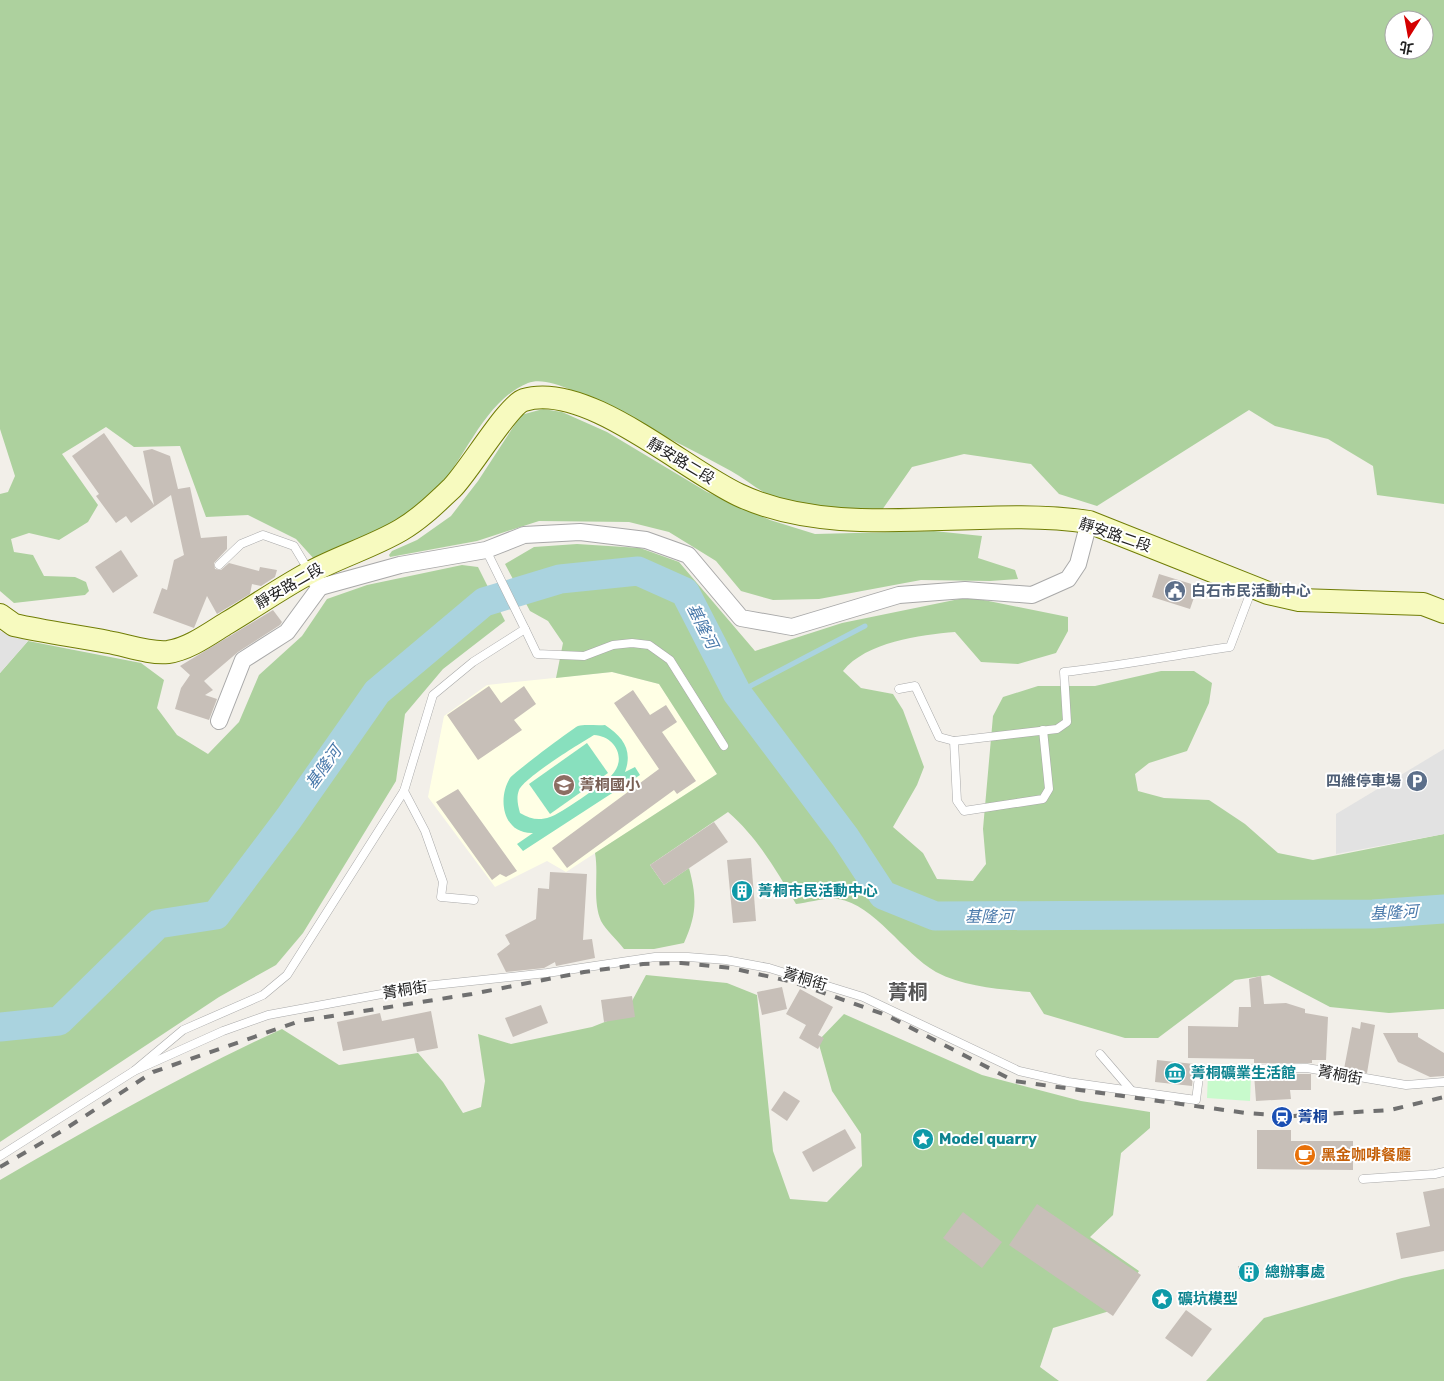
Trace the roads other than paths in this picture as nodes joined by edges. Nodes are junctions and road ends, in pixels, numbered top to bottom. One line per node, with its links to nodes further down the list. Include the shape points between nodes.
1 (1090, 522): 2 (street, via 1078,564 1068,579 1032,595 965,590 899,595 792,627 741,618 688,555 646,540 580,532 524,535); 4 (main road, 靜安路二段, via 1020,516 857,520 793,514 738,495 602,414 561,398 540,397 520,401 502,420 457,483 430,509 402,530); 5 (main road, 靜安路二段)
2 (486, 550): 4 (street); 8 (lane)
3 (219, 565): 4 (lane, via 242,544 263,535 294,546)
4 (315, 580): 7 (main road, 靜安路二段, via 195,643 167,652 40,631 14,625); 10 (street, via 287,632 243,660)
5 (1252, 587): 6 (main road, 靜安路二段, via 1299,600 1424,604); 11 (lane, via 1230,647 1123,666 1064,672 1067,722 1057,728)
6 (1444, 612)
7 (0, 615)
8 (525, 629): 13 (lane, via 537,654 584,656 613,645 649,645 670,660); 14 (lane, 菁桐街, via 473,662 433,695)
9 (899, 689): 12 (lane, via 915,686 939,737)
10 (219, 721)
11 (1043, 730): 12 (lane); 12 (lane, via 1049,789 1043,799 964,811 957,801)
12 (954, 741)
13 (724, 746)
14 (404, 791): 15 (lane, via 425,831 443,882 441,897); 17 (lane, 菁桐街, via 287,975 263,995 183,1030)
15 (474, 900)
16 (1100, 1054): 19 (lane)
17 (134, 1071): 19 (lane, 菁桐街, via 223,1031 268,1015 425,986 547,973 655,956 726,960 778,971 863,996 1019,1071 1068,1082); 20 (lane, 菁桐街)
18 (1444, 1082): 19 (lane, 菁桐街, via 1406,1085 1307,1068 1229,1068 1200,1069 1196,1100)
19 (1131, 1090)
20 (0, 1156)
21 (1444, 1172): 22 (lane)
22 (1362, 1179)

